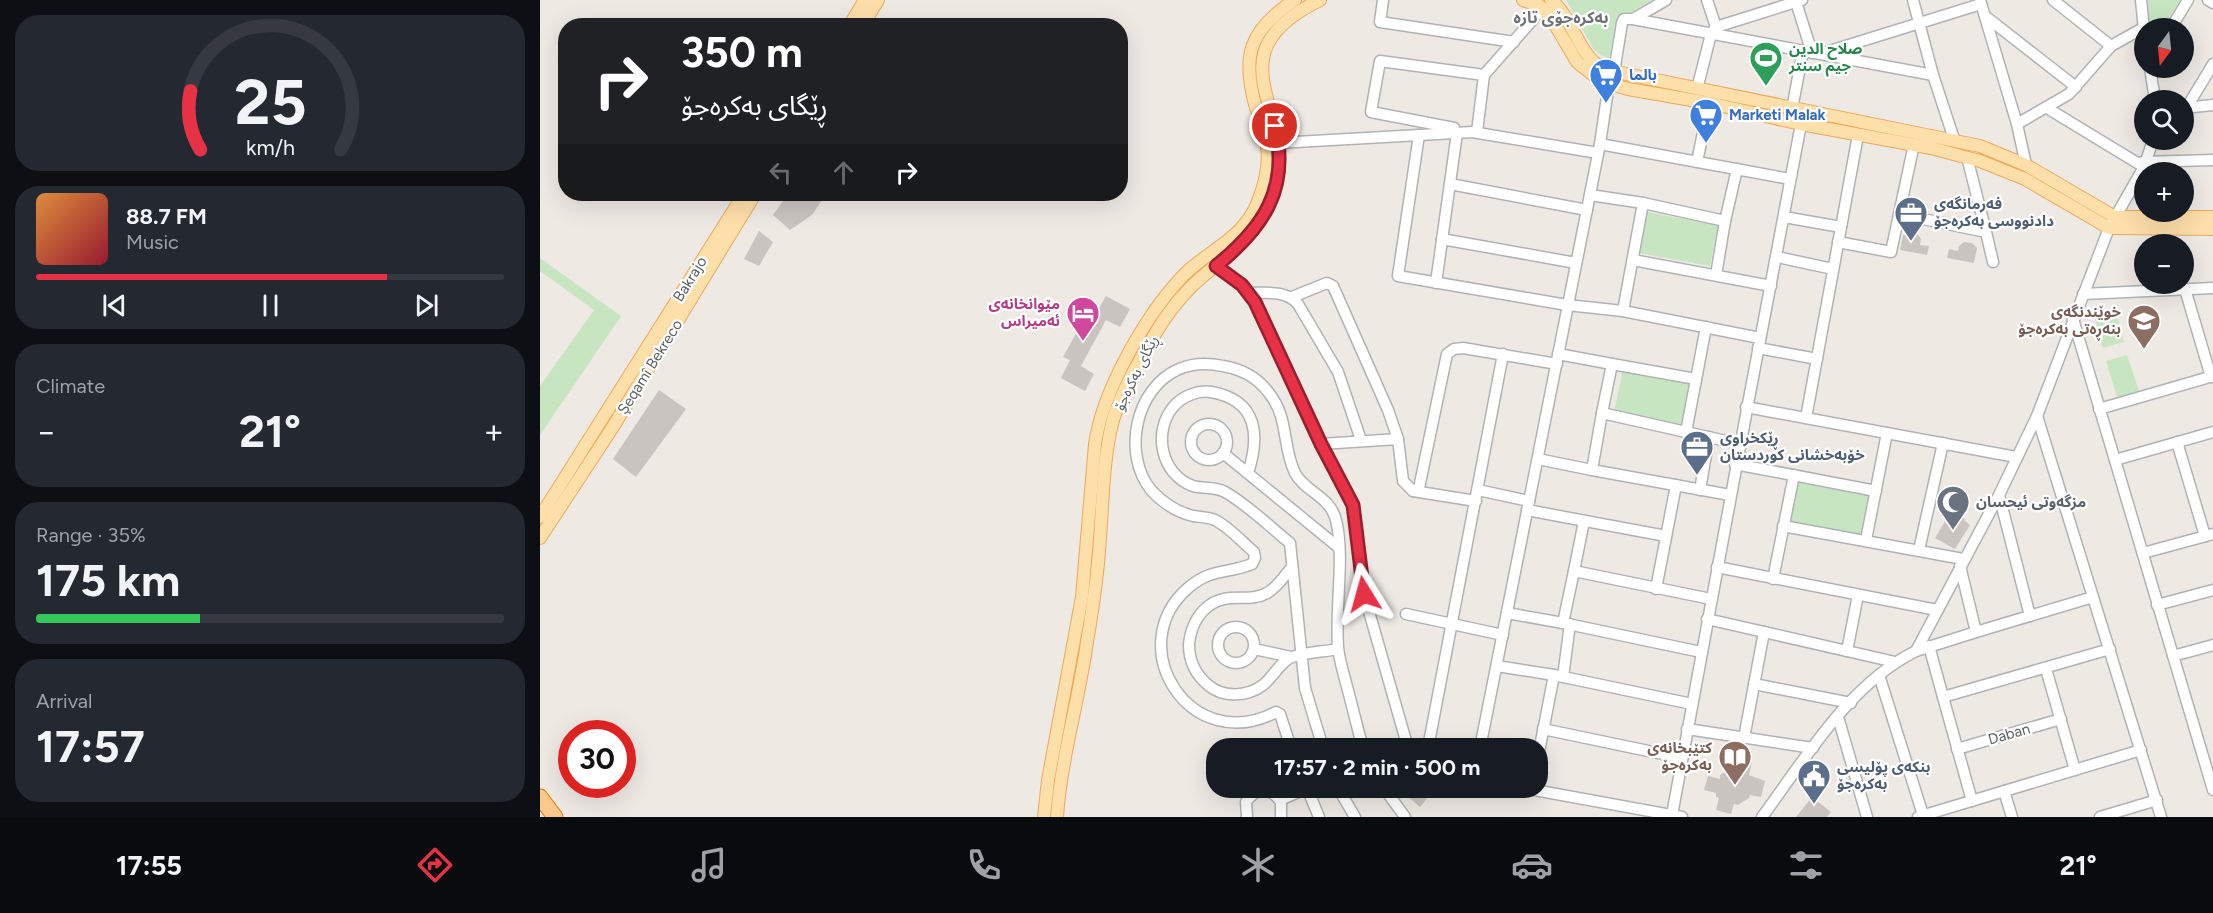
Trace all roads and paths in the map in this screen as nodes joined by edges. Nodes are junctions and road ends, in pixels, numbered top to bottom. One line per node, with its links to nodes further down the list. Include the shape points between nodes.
1 (866, 0): 19 (main road)
2 (878, 0): 20 (main road)
3 (1295, 0): 68 (main road, ڕێگای بەکرەجۆ, via 1259,30 1250,52 1251,90 1268,149)
4 (1320, 0): 51 (main road, ڕێگای بەکرەجۆ, via 1285,21 1264,50 1263,78)
5 (1383, 0): 27 (street, via 1380,22)
6 (1523, 0): 17 (main road)
7 (1666, 0): 23 (street)
8 (1707, 0): 25 (street)
9 (1913, 0): 24 (street)
10 (2053, 0): 28 (street)
11 (2140, 0): 21 (street)
12 (2188, 0): 22 (street)
13 (2208, 0): 16 (street)
14 (1799, 1): 25 (street); 29 (street)
15 (1980, 2): 18 (street); 24 (street)
16 (2213, 3)
17 (1547, 4): 27 (street); 33 (main road, via 1577,62 1595,78)
18 (1985, 16): 34 (street); 43 (street)
19 (854, 18)
20 (867, 18)
21 (2142, 18)
22 (2177, 18)
23 (1633, 19): 25 (street); 33 (street, via 1624,19 1622,23)
24 (1920, 23): 29 (street); 32 (street)
25 (1713, 31): 29 (street); 35 (street)
26 (2134, 33): 28 (street)
27 (1514, 42): 31 (street)
28 (2111, 46): 34 (street)
29 (1812, 53): 32 (street); 41 (street)
30 (2213, 64): 36 (street)
31 (1484, 75): 44 (street); 44 (street, via 1380,61 1371,112)
32 (1933, 75): 49 (street)
33 (1611, 78): 35 (main road); 37 (main road); 53 (street)
34 (2076, 87): 40 (street)
35 (1697, 89): 41 (main road)
36 (2194, 94)
37 (1709, 104): 42 (main road); 56 (street)
38 (2213, 105): 39 (street)
39 (2194, 107)
40 (2047, 108): 43 (street); 57 (street)
41 (1792, 109): 50 (main road)
42 (1801, 124): 47 (main road); 61 (street)
43 (2017, 124): 59 (street)
44 (1474, 132): 45 (street); 53 (street)
45 (1457, 133): 46 (street); 63 (street)
46 (1419, 135): 51 (street); 87 (street, via 1398,276)
47 (1858, 135): 50 (main road); 75 (street)
48 (1934, 135): 49 (main road); 50 (main road); 52 (main road)
49 (1954, 139): 59 (main road)
50 (1911, 140): 52 (main road); 70 (street)
51 (1278, 143): 68 (main road, ڕێگای بەکرەجۆ, via 1279,171)
52 (1931, 148): 54 (main road)
53 (1599, 149): 56 (street); 64 (street)
54 (1967, 157): 74 (main road, via 2018,176); 77 (street)
55 (2213, 160): 58 (street)
56 (1697, 162): 60 (street)
57 (2139, 162)
58 (2178, 162)
59 (2026, 165): 74 (main road)
60 (1737, 170): 61 (street); 73 (street)
61 (1790, 179): 71 (street)
62 (2134, 179): 74 (street)
63 (1450, 184): 69 (street); 78 (street)
64 (1590, 195): 67 (street); 69 (street)
65 (740, 201): 138 (main road, Bakrajo)
66 (751, 201): 143 (main road, Şeqamî Bekreco)
67 (1643, 203): 73 (street); 81 (street)
68 (1262, 207): 84 (main road, ڕێگای بەکرەجۆ, via 1246,240); 222 (main road, ڕێگای بەکرەجۆ, via 1170,291 1134,347 1104,406 1095,444 1082,597)
69 (1587, 210): 83 (street)
70 (1899, 214): 77 (street); 79 (street, via 1891,252)
71 (1784, 217): 75 (street); 80 (street)
72 (2213, 217): 74 (main road)
73 (1725, 220): 86 (street)
74 (2112, 222): 76 (main road); 93 (street)
75 (1841, 227): 79 (street)
76 (2213, 229)
77 (1986, 232): 82 (street)
78 (1442, 239): 83 (street); 87 (street)
79 (1838, 242): 85 (street)
80 (1777, 257): 85 (street); 88 (street)
81 (1633, 260): 86 (street); 97 (street)
82 (1993, 262)
83 (1576, 263): 96 (street)
84 (1216, 266): 92 (street); 223 (main road, ڕێگای بەکرەجۆ, via 1191,287 1166,317 1127,385 1114,419 1092,614)
85 (1833, 269): 102 (street)
86 (1716, 275): 88 (street)
87 (1436, 283): 96 (street)
88 (1771, 286): 100 (street)
89 (2213, 288): 90 (street)
90 (2194, 289)
91 (2134, 292): 93 (street)
92 (1249, 293): 95 (street); 120 (street)
93 (2083, 294): 98 (street)
94 (2187, 294): 105 (street)
95 (1292, 297): 116 (street, via 1327,282 1332,284); 117 (street, via 1338,372)
96 (1567, 304): 97 (street); 103 (street)
97 (1623, 311): 99 (street)
98 (2073, 319): 108 (street); 110 (street)
99 (1706, 327): 100 (street); 106 (street)
100 (1759, 343): 102 (street); 107 (street)
101 (1503, 354): 103 (street); 132 (street, via 1463,348 1447,354 1419,488); 136 (street)
102 (1817, 358): 111 (street)
103 (1557, 359): 104 (street); 124 (street)
104 (1612, 364): 106 (street); 109 (street)
105 (2212, 377): 108 (street)
106 (1696, 379): 112 (street)
107 (1746, 407): 111 (street); 121 (street)
108 (2099, 409): 125 (street)
109 (1602, 414): 112 (street); 127 (street)
110 (2037, 416): 123 (street); 156 (street)
111 (1806, 418): 114 (street)
112 (1686, 432): 115 (street)
113 (2213, 432): 118 (street)
114 (1887, 433): 119 (street); 133 (street)
115 (1709, 437): 121 (street); 131 (street)
116 (1398, 439): 117 (street); 132 (street, via 1403,481)
117 (1361, 440): 120 (street)
118 (2177, 442): 125 (street); 141 (street)
119 (1943, 443): 123 (street); 146 (street)
120 (1321, 444): 195 (street, via 1355,514 1364,594)
121 (1739, 444): 126 (street)
122 (1223, 453): 128 (street)
123 (2016, 457): 135 (street)
124 (1538, 459): 127 (street); 137 (street)
125 (2115, 460): 147 (street)
126 (1736, 464): 129 (street); 134 (street)
127 (1592, 471): 130 (street)
128 (1248, 473): 145 (street); 149 (street, via 1255,452 1255,429 1237,402 1200,392 1184,398 1167,414 1162,449 1177,476 1194,486 1229,495 1290,543)
129 (1794, 475): 133 (street); 140 (street)
130 (1676, 485): 131 (street); 142 (street)
131 (1700, 490): 134 (street)
132 (1413, 491): 136 (street)
133 (1876, 491): 144 (street)
134 (1730, 495): 150 (street)
135 (1999, 495): 148 (street); 162 (street)
136 (1477, 496): 137 (street); 165 (street)
137 (1528, 506): 139 (street); 160 (street)
138 (540, 517)
139 (1584, 521): 142 (street); 151 (street)
140 (1783, 526): 144 (street); 152 (street)
141 (2209, 535): 147 (street)
142 (1666, 536): 153 (street)
143 (540, 538)
144 (1866, 540): 146 (street)
145 (1338, 547): 172 (street); 192 (street, via 1336,520 1329,505 1296,475 1285,422 1259,381 1229,367 1195,365 1177,369 1154,390 1135,434 1135,455 1141,474 1167,504 1190,515 1217,521 1254,552 1255,558 1245,567 1210,573 1177,600 1162,636 1169,680 1188,705 1216,720 1252,722 1276,712)
146 (1918, 550): 148 (street)
147 (2143, 554): 158 (street)
148 (1962, 562): 159 (street); 167 (street)
149 (1292, 567): 177 (street); 177 (street, via 1269,592 1226,598 1208,607 1194,625 1189,648 1200,678 1226,694 1257,688)
150 (1717, 567): 152 (street); 157 (street)
151 (1574, 571): 153 (street); 164 (street)
152 (1773, 579): 155 (street)
153 (1656, 590): 157 (street)
154 (2213, 590): 158 (street)
155 (1858, 595): 159 (street); 174 (street)
156 (2093, 597): 162 (street); 173 (street)
157 (1711, 599): 163 (street)
158 (2157, 605): 178 (street)
159 (1936, 610): 175 (street)
160 (1507, 613): 164 (street); 168 (street)
161 (1406, 614): 165 (street)
162 (2030, 616): 167 (street)
163 (1707, 619): 166 (street); 176 (street)
164 (1567, 624): 176 (street); 183 (street)
165 (1451, 625): 168 (street); 196 (street)
166 (1764, 632): 174 (street); 184 (street)
167 (1976, 632): 170 (street)
168 (1503, 635): 180 (street)
169 (2213, 645): 178 (street)
170 (1929, 646): 175 (street); 185 (street)
171 (1254, 649): 177 (street)
172 (1338, 649): 177 (street); 194 (street)
173 (2110, 649): 181 (street); 202 (street)
174 (1847, 651): 179 (street)
175 (1916, 651): 179 (street)
176 (1701, 652): 187 (street)
177 (1296, 656): 193 (street)
178 (2173, 656): 204 (street)
179 (1894, 662): 182 (street)
180 (1497, 666): 183 (street); 197 (street)
181 (2046, 669): 185 (street); 189 (street)
182 (1879, 675): 186 (street); 220 (street)
183 (1559, 676): 187 (street); 190 (street)
184 (1754, 684): 186 (street); 199 (street)
185 (1942, 697): 201 (street)
186 (1851, 703): 188 (street)
187 (1692, 704): 191 (street)
188 (1838, 717): 200 (street); 229 (street)
189 (2061, 719): 201 (street, Daban); 205 (street)
190 (1543, 729): 198 (street); 203 (street)
191 (1687, 729): 199 (street); 203 (street)
192 (1288, 738)
193 (1320, 738)
194 (1360, 738)
195 (1405, 738)
196 (1430, 738)
197 (1482, 738)
198 (1541, 738)
199 (1744, 738): 200 (street)
200 (1813, 748): 228 (street)
201 (1957, 748): 216 (street)
202 (2141, 750): 205 (street); 215 (street)
203 (1682, 759): 219 (street)
204 (2210, 769): 206 (street)
205 (2075, 770): 207 (street)
206 (2213, 790)
207 (2004, 791): 216 (street); 230 (street)
208 (1548, 792): 219 (street)
209 (540, 797): 221 (highway)
210 (1285, 798): 214 (street)
211 (1311, 798): 218 (street)
212 (1344, 798): 226 (street)
213 (1391, 798): 227 (street)
214 (1280, 800): 224 (street, via 1271,792 1256,792 1246,802); 225 (street)
215 (2157, 800): 231 (street); 232 (street)
216 (1972, 801): 217 (street)
217 (1954, 812): 220 (street)
218 (1315, 814)
219 (1677, 816)
220 (1921, 816)
221 (555, 817)
222 (1044, 817)
223 (1057, 817)
224 (1247, 817)
225 (1281, 817)
226 (1354, 817)
227 (1405, 817)
228 (1762, 817)
229 (1867, 817)
230 (2012, 817)
231 (2100, 817)
232 (2161, 817)

